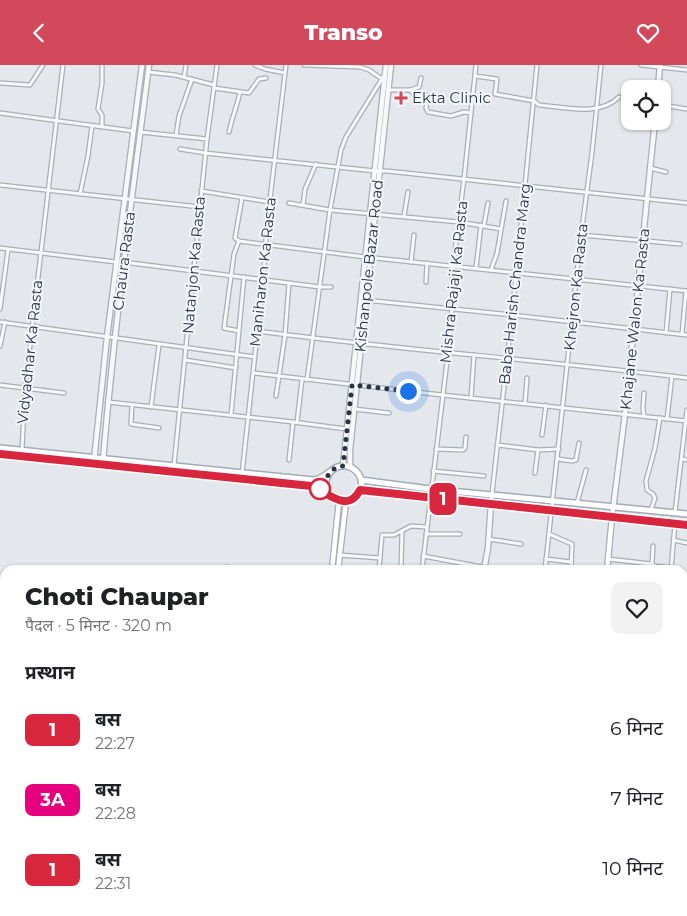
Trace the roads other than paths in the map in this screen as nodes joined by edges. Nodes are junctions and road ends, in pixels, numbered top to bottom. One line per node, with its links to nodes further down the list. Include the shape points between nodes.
1 (43, 65): 29 (street, via 30,85)
2 (63, 65): 41 (street, Vidyadhar Ka Rasta)
3 (102, 65): 43 (street, via 98,109 102,115)
4 (142, 65): 45 (street, Chaura Rasta)
5 (149, 65): 19 (street, Chaura Rasta)
6 (186, 65): 23 (street)
7 (217, 65): 30 (street, Natanjon Ka Rasta)
8 (255, 65): 20 (street)
9 (286, 65): 20 (street, Maniharon Ka Rasta)
10 (305, 65): 27 (street, via 360,67)
11 (386, 65): 21 (street)
12 (391, 65): 31 (street, Kishanpole Bazar Road)
13 (476, 65): 22 (street, Mishra Rajaji Ka Rasta)
14 (537, 65): 35 (street, Baba Harish Chandra Marg)
15 (601, 65): 38 (street, Khejron Ka Rasta)
16 (641, 65): 17 (street)
17 (660, 66): 18 (street); 28 (street)
18 (687, 70)
19 (148, 72): 23 (street); 46 (street, Chaura Rasta)
20 (286, 73): 52 (street, Maniharon Ka Rasta)
21 (385, 74): 27 (street); 56 (street)
22 (475, 76): 35 (street, via 497,79 495,94); 40 (street, Mishra Rajaji Ka Rasta)
23 (184, 77): 26 (street)
24 (266, 78): 33 (street, via 259,79 252,92)
25 (420, 78): 32 (street, via 418,87)
26 (192, 79): 30 (street); 48 (street)
27 (382, 79): 54 (street, via 346,137)
28 (659, 80)
29 (0, 83)
30 (214, 86): 33 (street); 49 (street, Natanjon Ka Rasta)
31 (388, 90): 32 (street); 56 (street, Kishanpole Bazar Road)
32 (410, 90): 40 (street, via 414,94 428,96 428,111 451,116)
33 (240, 92): 47 (street)
34 (619, 97): 38 (street, via 612,104)
35 (534, 101): 38 (street, via 540,105); 60 (street, Baba Harish Chandra Marg)
36 (671, 106): 37 (street)
37 (687, 109)
38 (596, 110): 64 (street, Khejron Ka Rasta)
39 (0, 113): 41 (street)
40 (471, 113): 58 (street, Mishra Rajaji Ka Rasta)
41 (56, 121): 42 (street); 61 (street, Vidyadhar Ka Rasta)
42 (92, 126): 43 (street); 65 (street)
43 (102, 127): 45 (street)
44 (654, 130): 55 (street, Khajane Walon Ka Rasta)
45 (133, 131): 68 (street, Chaura Rasta)
46 (140, 131): 48 (street); 69 (street, Chaura Rasta)
47 (229, 132)
48 (176, 135): 49 (street)
49 (206, 139): 51 (street, Natanjon Ka Rasta)
50 (180, 149): 51 (street)
51 (205, 153): 52 (street); 62 (street, Natanjon Ka Rasta)
52 (275, 161): 53 (street); 71 (street, Maniharon Ka Rasta)
53 (316, 164): 54 (street); 75 (street, via 305,189)
54 (337, 166): 56 (street); 77 (street)
55 (650, 167): 57 (street); 67 (street, Khajane Walon Ka Rasta)
56 (377, 171): 58 (street); 78 (street, Kishanpole Bazar Road)
57 (666, 172)
58 (464, 179): 60 (street); 80 (street, Mishra Rajaji Ka Rasta)
59 (0, 185): 61 (street)
60 (526, 186): 64 (street); 103 (street, Baba Harish Chandra Marg)
61 (48, 190): 65 (street); 92 (street, Vidyadhar Ka Rasta)
62 (202, 191): 66 (street); 76 (street, Natanjon Ka Rasta)
63 (408, 192): 79 (street)
64 (587, 192): 67 (street); 84 (street, Khejron Ka Rasta)
65 (80, 194): 68 (street)
66 (242, 198): 71 (street); 85 (street, via 236,237)
67 (647, 198): 74 (street); 86 (street, Khajane Walon Ka Rasta)
68 (124, 199): 69 (street); 95 (street, Chaura Rasta)
69 (131, 199): 76 (street); 96 (street, Chaura Rasta)
70 (506, 201): 82 (street)
71 (270, 202): 88 (street, Maniharon Ka Rasta)
72 (289, 203): 75 (street)
73 (488, 203): 81 (street)
74 (687, 203)
75 (303, 205): 77 (street)
76 (200, 207): 101 (street, Natanjon Ka Rasta)
77 (330, 210): 78 (street); 91 (street)
78 (373, 213): 79 (street); 93 (street); 94 (street, Kishanpole Bazar Road)
79 (404, 216): 80 (street)
80 (459, 222): 81 (street); 99 (street, Mishra Rajaji Ka Rasta)
81 (482, 225): 82 (street); 100 (street)
82 (501, 229): 102 (street)
83 (414, 235): 97 (street)
84 (581, 235): 86 (street); 106 (street, Khejron Ka Rasta)
85 (239, 241): 88 (street); 104 (street)
86 (642, 241): 87 (street); 110 (street, Khajane Walon Ka Rasta)
87 (680, 244)
88 (266, 245): 91 (street); 107 (street, Maniharon Ka Rasta)
89 (0, 248): 90 (street)
90 (8, 250): 92 (street); 116 (street)
91 (325, 251): 93 (street); 111 (street)
92 (41, 253): 95 (street); 122 (street, Vidyadhar Ka Rasta)
93 (365, 257): 94 (street); 115 (street)
94 (371, 257): 97 (street); 115 (street, Kishanpole Bazar Road)
95 (116, 262): 130 (street, Chaura Rasta)
96 (124, 262): 101 (street); 132 (street, Chaura Rasta)
97 (411, 262): 98 (street)
98 (427, 263): 99 (street); 108 (street)
99 (453, 266): 100 (street); 117 (street, Mishra Rajaji Ka Rasta)
100 (476, 268): 102 (street)
101 (194, 270): 104 (street); 136 (street, Natanjon Ka Rasta)
102 (492, 270): 103 (street)
103 (515, 272): 106 (street); 118 (street, Baba Harish Chandra Marg)
104 (231, 275): 105 (street); 124 (street, via 224,328)
105 (244, 277): 107 (street); 124 (street)
106 (577, 279): 110 (street); 121 (street, Khejron Ka Rasta)
107 (263, 280): 109 (street); 125 (street, Maniharon Ka Rasta)
108 (426, 282)
109 (289, 283): 111 (street); 128 (street)
110 (639, 285): 113 (street); 123 (street, Khajane Walon Ka Rasta)
111 (320, 287): 112 (street); 131 (street)
112 (331, 287)
113 (670, 289): 114 (street); 126 (street)
114 (686, 291): 127 (street)
115 (364, 300): 117 (street); 133 (street, Kishanpole Bazar Road)
116 (0, 309)
117 (452, 309): 118 (street); 137 (street, Mishra Rajaji Ka Rasta)
118 (512, 315): 121 (street); 141 (street, Baba Harish Chandra Marg)
119 (0, 322): 120 (street)
120 (5, 322): 122 (street); 135 (street)
121 (572, 322): 123 (street); 143 (street, Khejron Ka Rasta)
122 (32, 326): 130 (street); 155 (street, Vidyadhar Ka Rasta)
123 (634, 329): 126 (street); 145 (street, Khajane Walon Ka Rasta)
124 (239, 331): 138 (street)
125 (256, 331): 128 (street); 140 (street, Maniharon Ka Rasta)
126 (666, 333): 127 (street)
127 (682, 334): 129 (street)
128 (285, 335): 131 (street); 148 (street)
129 (687, 335)
130 (107, 337): 132 (street); 194 (street, Chaura Rasta)
131 (313, 337): 133 (street); 152 (street)
132 (115, 339): 134 (street); 162 (street, Chaura Rasta)
133 (359, 343): 137 (street); 154 (street, Kishanpole Bazar Road)
134 (159, 345): 136 (street); 166 (street)
135 (0, 346)
136 (186, 349): 138 (street); 142 (street, Natanjon Ka Rasta)
137 (448, 353): 139 (street); 158 (street, Mishra Rajaji Ka Rasta)
138 (237, 355): 140 (street); 144 (street)
139 (474, 355): 141 (street); 160 (street)
140 (255, 357): 146 (street, Maniharon Ka Rasta)
141 (507, 357): 143 (street); 161 (street, Baba Harish Chandra Marg)
142 (185, 361): 144 (street); 169 (street, Natanjon Ka Rasta)
143 (567, 365): 145 (street); 167 (street, Khejron Ka Rasta)
144 (236, 368): 173 (street)
145 (630, 371): 147 (street); 172 (street, Khajane Walon Ka Rasta)
146 (254, 373): 148 (street); 175 (street, Maniharon Ka Rasta)
147 (672, 376): 150 (street); 177 (street)
148 (279, 377): 151 (street); 159 (street)
149 (526, 378): 163 (street)
150 (687, 378)
151 (302, 380): 152 (street); 179 (street)
152 (307, 380): 154 (street)
153 (0, 385): 155 (street)
154 (354, 385): 158 (street); 168 (street); 181 (street)
155 (25, 388): 156 (street); 190 (street, Vidyadhar Ka Rasta)
156 (64, 393)
157 (644, 393): 174 (street)
158 (442, 395): 160 (street); 187 (street, Mishra Rajaji Ka Rasta)
159 (276, 396)
160 (471, 398): 161 (street)
161 (502, 401): 163 (street); 185 (street, Baba Harish Chandra Marg)
162 (107, 402): 164 (street); 197 (street, Chaura Rasta)
163 (524, 403): 165 (street)
164 (132, 405): 166 (street); 180 (street, via 131,424)
165 (546, 405): 167 (street); 182 (street)
166 (150, 407): 169 (street)
167 (564, 407): 172 (street); 188 (street, Khejron Ka Rasta)
168 (354, 409): 171 (street); 200 (street)
169 (180, 410): 173 (street); 198 (street, Natanjon Ka Rasta)
170 (687, 410): 178 (street)
171 (389, 413)
172 (625, 414): 174 (street); 219 (street, Khajane Walon Ka Rasta)
173 (231, 415): 175 (street)
174 (644, 416): 176 (street)
175 (248, 417): 179 (street); 203 (street, Maniharon Ka Rasta)
176 (660, 418): 177 (street); 221 (street, via 646,481 646,490 655,498)
177 (667, 419): 178 (street)
178 (686, 421): 193 (street)
179 (295, 422): 181 (street); 195 (street)
180 (158, 428)
181 (346, 429): 199 (street)
182 (542, 435)
183 (466, 437): 187 (street, via 463,451)
184 (579, 443): 192 (street, via 576,460)
185 (497, 445): 189 (street); 212 (street, Baba Harish Chandra Marg)
186 (0, 448): 190 (main road)
187 (436, 449): 202 (street, Mishra Rajaji Ka Rasta)
188 (559, 449): 189 (street); 192 (street, Khejron Ka Rasta)
189 (538, 450): 205 (street)
190 (21, 453): 191 (main road); 194 (main road)
191 (0, 454)
192 (558, 459): 216 (street, Khejron Ka Rasta)
193 (682, 459): 196 (street); 222 (street)
194 (94, 460): 197 (main road)
195 (289, 460)
196 (687, 460)
197 (103, 461): 198 (main road); 207 (main road)
198 (174, 465): 203 (main road)
199 (343, 466): 200 (main road); 204 (main road)
200 (350, 467): 208 (main road, via 358,473)
201 (586, 470): 218 (street)
202 (433, 471): 206 (street); 209 (street, Mishra Rajaji Ka Rasta)
203 (242, 472): 204 (main road, via 316,480); 207 (street, Maniharon Ka Rasta)
204 (330, 472): 211 (main road, via 325,482)
205 (535, 473)
206 (484, 476)
207 (241, 479): 211 (main road, via 311,486)
208 (361, 481): 209 (main road); 210 (main road)
209 (430, 489): 212 (main road); 213 (street, Mishra Rajaji Ka Rasta)
210 (360, 490): 213 (main road); 215 (main road, via 353,499)
211 (328, 493): 214 (main road)
212 (491, 495): 216 (main road); 217 (street, Baba Harish Chandra Marg)
213 (430, 498): 217 (main road); 227 (street, Mishra Rajaji Ka Rasta)
214 (339, 501): 215 (main road); 244 (main road)
215 (346, 501): 237 (main road)
216 (553, 501): 218 (main road); 220 (street, Khejron Ka Rasta)
217 (491, 503): 220 (main road); 232 (street)
218 (577, 503): 219 (main road)
219 (614, 506): 221 (main road); 224 (street, Khajane Walon Ka Rasta)
220 (552, 510): 224 (main road); 231 (street, Khejron Ka Rasta)
221 (651, 510): 222 (main road)
222 (676, 513): 223 (main road)
223 (687, 514)
224 (612, 517): 225 (main road); 241 (main road)
225 (675, 524): 226 (main road); 233 (street)
226 (687, 525)
227 (426, 527): 228 (street, via 411,526); 229 (street, Mishra Rajaji Ka Rasta)
228 (402, 531): 239 (street, via 382,535); 247 (street)
229 (426, 534): 230 (street); 238 (street, Mishra Rajaji Ka Rasta)
230 (460, 534)
231 (549, 534): 240 (street, Khejron Ka Rasta); 242 (street, via 572,544)
232 (488, 539): 235 (street); 250 (street)
233 (673, 540): 234 (street); 254 (street)
234 (687, 543)
235 (521, 544)
236 (653, 546): 243 (street)
237 (339, 555): 239 (street); 245 (main road)
238 (423, 556): 248 (street, Mishra Rajaji Ka Rasta); 249 (street)
239 (380, 558): 246 (street)
240 (546, 559): 242 (street); 251 (street, Khejron Ka Rasta)
241 (608, 559): 243 (street); 253 (main road)
242 (571, 562): 252 (street)
243 (652, 564)
244 (333, 565)
245 (338, 565)
246 (379, 565)
247 (401, 565)
248 (422, 565)
249 (467, 565)
250 (485, 565)
251 (545, 565)
252 (571, 565)
253 (608, 565)
254 (671, 565)

